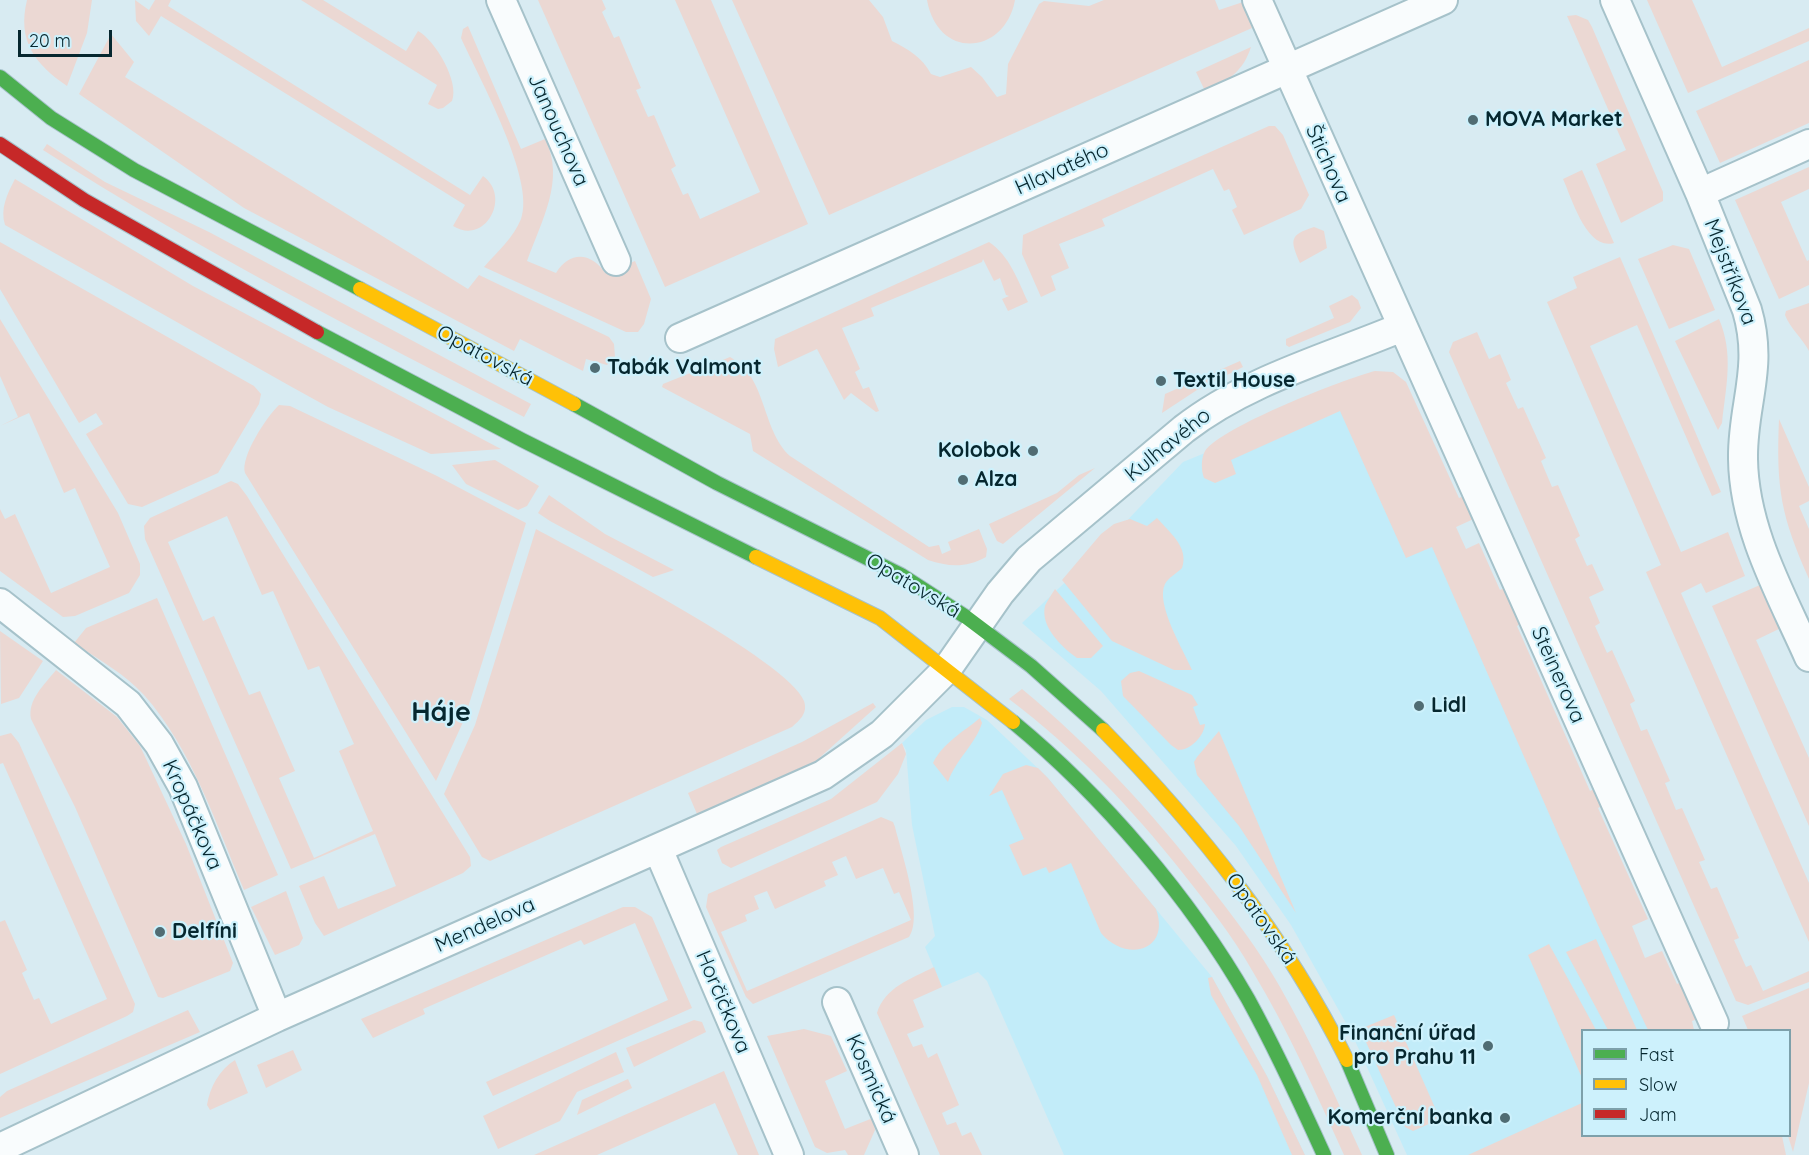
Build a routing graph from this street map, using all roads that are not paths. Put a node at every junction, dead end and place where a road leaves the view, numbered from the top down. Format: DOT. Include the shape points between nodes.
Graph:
graph roads {
  1 [pos="501,0"];
  2 [pos="1257,0"];
  3 [pos="1443,0"];
  4 [pos="1615,0"];
  5 [pos="1286,69"];
  6 [pos="0,77"];
  7 [pos="0,144"];
  8 [pos="1809,144"];
  9 [pos="1700,193"];
  10 [pos="616,261"];
  11 [pos="1402,327"];
  12 [pos="680,338"];
  13 [pos="0,603"];
  14 [pos="976,625"];
  15 [pos="1809,657"];
  16 [pos="947,669"];
  17 [pos="658,849"];
  18 [pos="837,1002"];
  19 [pos="277,1017"];
  20 [pos="1714,1023"];
  21 [pos="0,1148"];
  22 [pos="901,1154"];
  23 [pos="789,1155"];
  24 [pos="1324,1155"];
  25 [pos="1387,1155"];
  1 -- 10 [label="street, Janouchova"];
  2 -- 5 [label="street, Štichova"];
  3 -- 5 [label="street, Hlavatého"];
  4 -- 9 [label="street, Mejstříkova"];
  5 -- 11 [label="street, Štichova"];
  5 -- 12 [label="street, Hlavatého"];
  6 -- 14 [label="main road, Opatovská" via="51,118 144,176 902,576"];
  7 -- 16 [label="main road" via="84,200 291,318 522,440 880,618"];
  8 -- 9 [label="street"];
  9 -- 15 [label="street, Mejstříkova" via="1752,324 1755,362 1743,456 1751,522"];
  11 -- 14 [label="street, Kulhavého" via="1248,390 1206,412 1029,560 1011,577"];
  11 -- 20 [label="street, Steinerova"];
  13 -- 19 [label="street, Kropáčkova" via="129,704 159,744 183,787"];
  14 -- 16 [label="street, Opatovská"];
  14 -- 25 [label="main road, Opatovská" via="1052,684 1108,736 1211,850 1289,957 1340,1047"];
  16 -- 17 [label="street, Mendelova" via="882,734 823,775"];
  16 -- 24 [label="main road" via="1059,763 1157,867 1194,915 1247,999 1283,1065"];
  17 -- 19 [label="street, Mendelova"];
  17 -- 23 [label="street, Horčičkova"];
  18 -- 22 [label="street, Kosmická"];
  19 -- 21 [label="street, Mendelova"];
}
